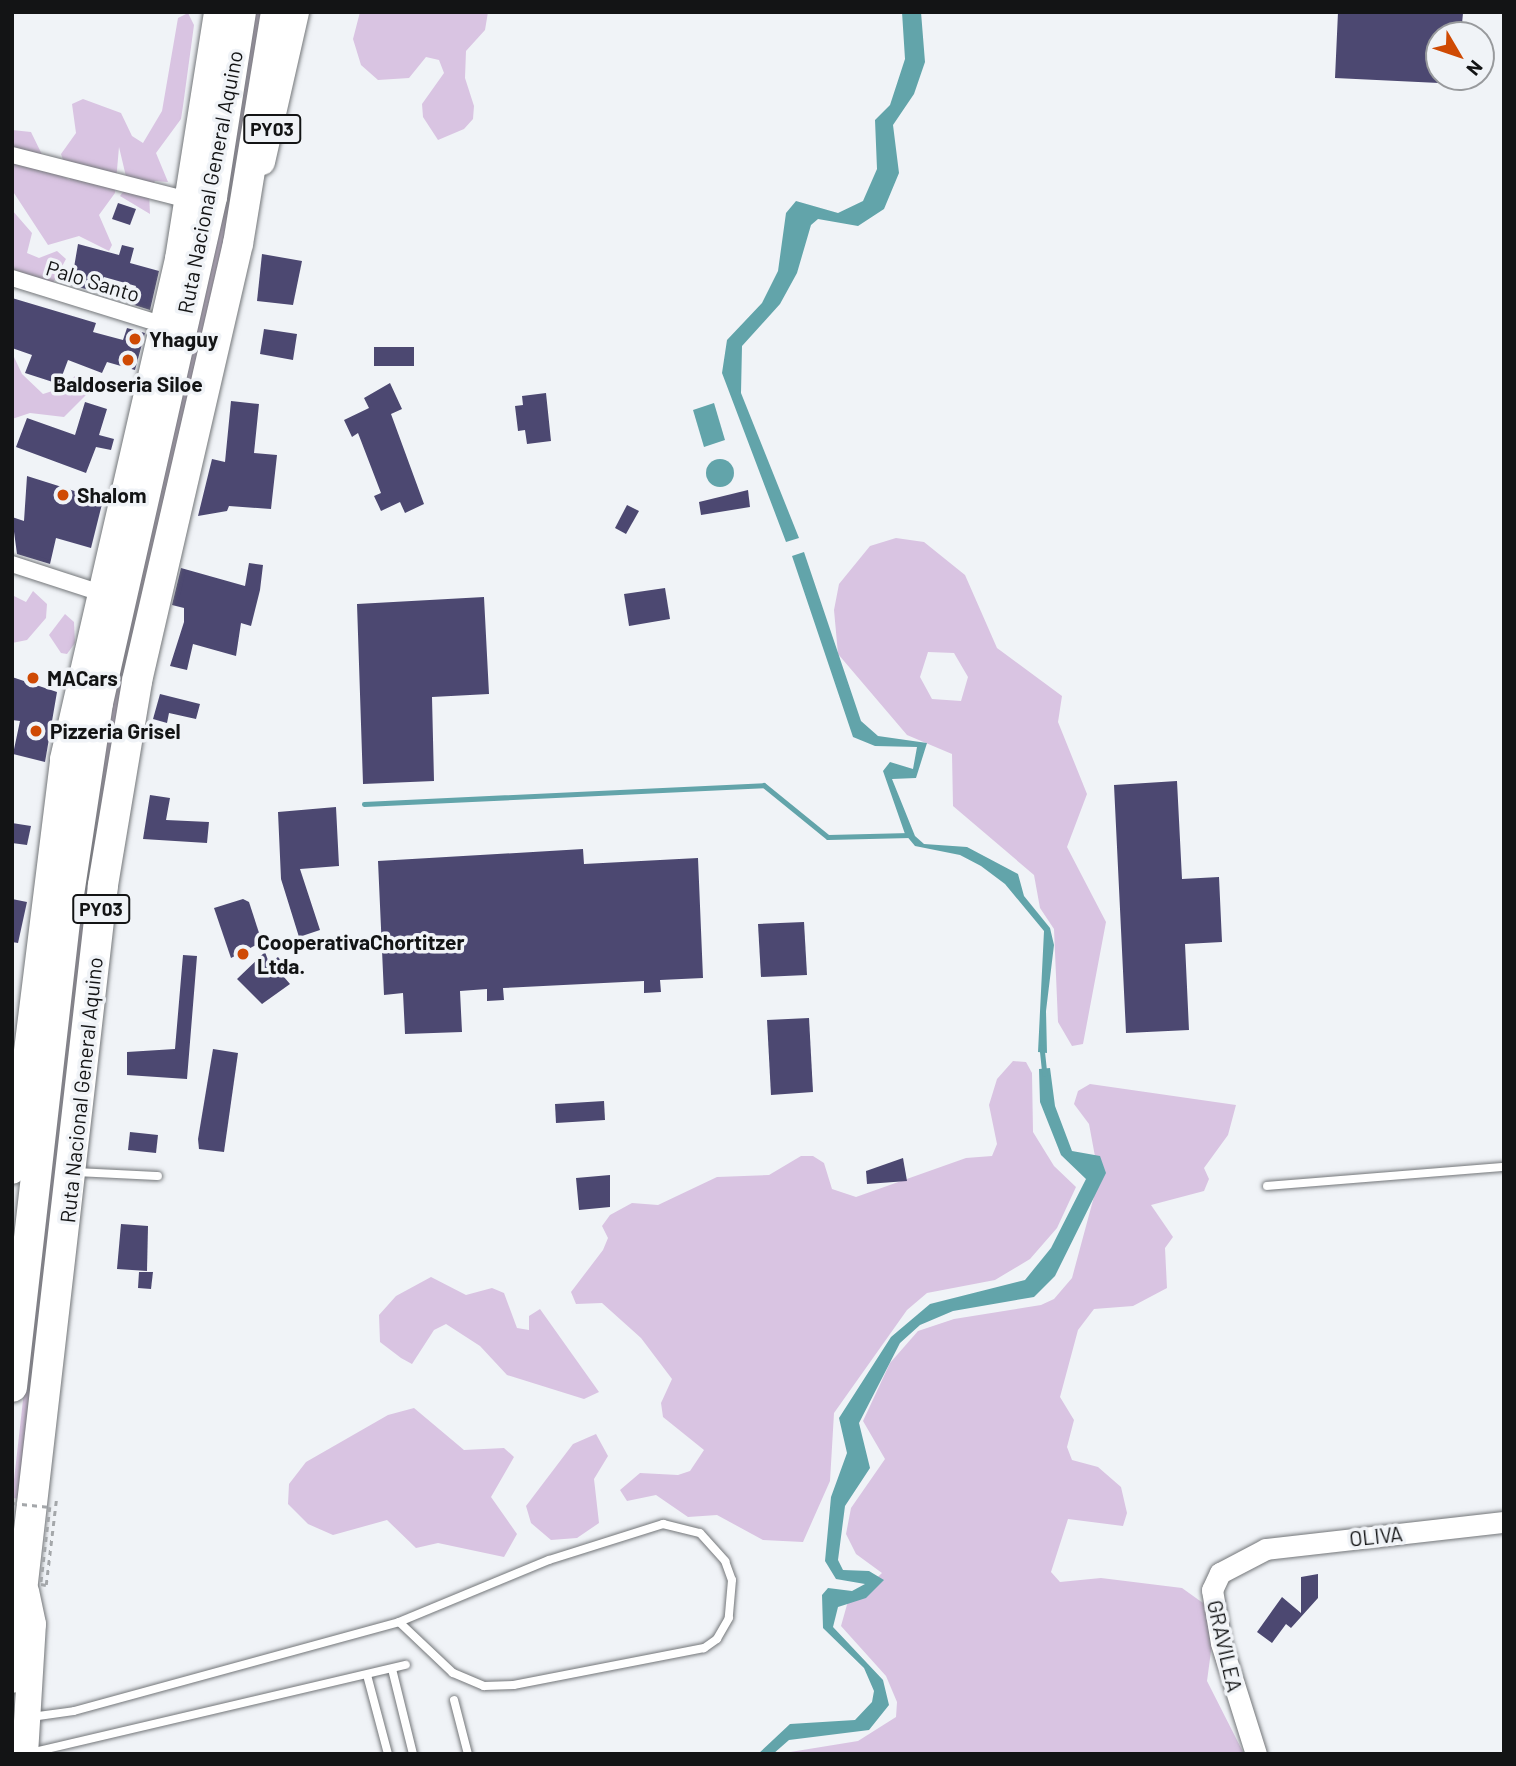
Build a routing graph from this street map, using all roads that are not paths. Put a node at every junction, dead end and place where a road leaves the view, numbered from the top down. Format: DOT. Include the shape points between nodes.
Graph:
graph roads {
  1 [pos="217,12"];
  2 [pos="241,12"];
  3 [pos="276,12"];
  4 [pos="296,12"];
  5 [pos="12,155"];
  6 [pos="189,200"];
  7 [pos="238,244"];
  8 [pos="12,278"];
  9 [pos="161,324"];
  10 [pos="12,564"];
  11 [pos="98,592"];
  12 [pos="65,921"];
  13 [pos="15,1106"];
  14 [pos="1504,1167"];
  15 [pos="12,1171"];
  16 [pos="72,1172"];
  17 [pos="158,1176"];
  18 [pos="1267,1186"];
  19 [pos="12,1193"];
  20 [pos="12,1387"];
  21 [pos="1504,1522"];
  22 [pos="1249,1554"];
  23 [pos="24,1583"];
  24 [pos="400,1622"];
  25 [pos="407,1665"];
  26 [pos="392,1670"];
  27 [pos="366,1675"];
  28 [pos="12,1678"];
  29 [pos="454,1700"];
  30 [pos="29,1717"];
  31 [pos="26,1754"];
  32 [pos="388,1754"];
  33 [pos="413,1754"];
  34 [pos="468,1754"];
  35 [pos="1256,1754"];
  1 -- 6 [label="main road, PY03"];
  2 -- 12 [label="highway, Ruta Nacional General Aquino / PY03" via="212,197 98,703"];
  3 -- 7 [label="highway, Ruta Nacional General Aquino / PY03"];
  4 -- 7 [label="main road, PY03" via="274,121"];
  5 -- 6 [label="street"];
  6 -- 9 [label="main road, PY03"];
  7 -- 16 [label="highway, Ruta Nacional General Aquino / PY03" via="136,681 103,885"];
  8 -- 9 [label="street, Palo Santo"];
  9 -- 11 [label="main road, PY03"];
  10 -- 11 [label="street"];
  11 -- 13 [label="main road, PY03" via="63,759"];
  12 -- 19 [label="main road"];
  12 -- 20 [label="highway, Ruta Nacional General Aquino / PY03"];
  13 -- 15 [label="main road, PY03"];
  14 -- 18 [label="lane"];
  16 -- 17 [label="lane"];
  16 -- 23 [label="highway, Ruta Nacional General Aquino / PY03"];
  21 -- 22 [label="street, OLIVA"];
  22 -- 35 [label="street, GRAVILEA" via="1220,1573 1212,1590 1220,1643"];
  23 -- 28 [label="highway, Ruta Nacional General Aquino / PY03"];
  23 -- 30 [label="main road, PY03" via="33,1624"];
  24 -- 24 [label="lane" via="549,1560 663,1524 700,1533 726,1561 732,1580 729,1618 717,1639 704,1648 514,1685 484,1686 453,1673"];
  24 -- 30 [label="lane" via="74,1711"];
  25 -- 26 [label="lane"];
  26 -- 27 [label="lane"];
  26 -- 33 [label="lane"];
  27 -- 31 [label="lane"];
  27 -- 32 [label="lane"];
  29 -- 34 [label="lane"];
  30 -- 31 [label="main road, PY03"];
}
